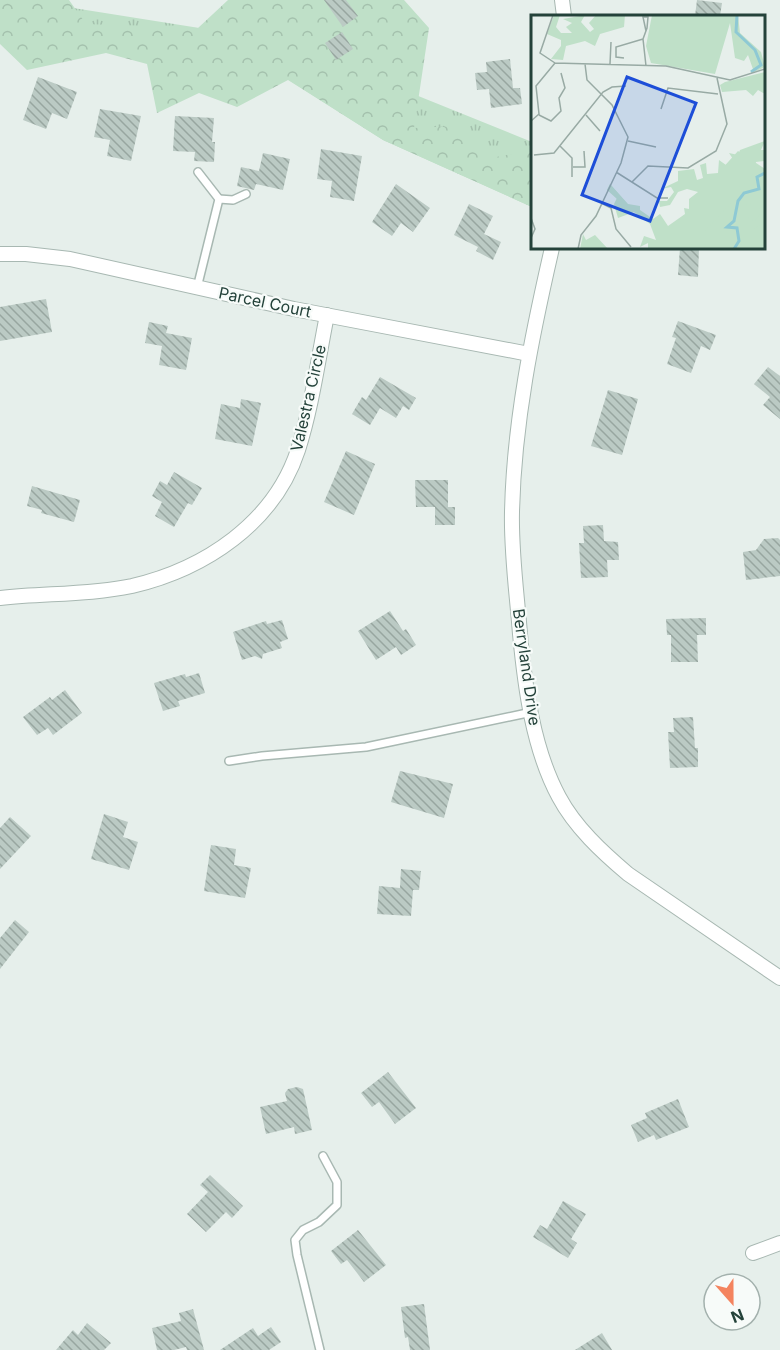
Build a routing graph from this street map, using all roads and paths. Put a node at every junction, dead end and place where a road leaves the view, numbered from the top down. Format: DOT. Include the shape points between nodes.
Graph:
graph roads {
  1 [pos="562,0"];
  2 [pos="564,15"];
  3 [pos="198,172"];
  4 [pos="246,195"];
  5 [pos="219,199"];
  6 [pos="552,249"];
  7 [pos="0,254"];
  8 [pos="197,288"];
  9 [pos="327,315"];
  10 [pos="530,354"];
  11 [pos="0,598"];
  12 [pos="532,712"];
  13 [pos="229,761"];
  14 [pos="780,978"];
  15 [pos="323,1156"];
  16 [pos="780,1243"];
  17 [pos="753,1253"];
  18 [pos="320,1350"];
  1 -- 2 [label="street"];
  3 -- 5 [label="lane"];
  4 -- 5 [label="lane" via="233,200"];
  5 -- 8 [label="lane"];
  6 -- 10 [label="street, Berryland Drive"];
  7 -- 8 [label="street, Parcel Court" via="69,259"];
  8 -- 9 [label="street, Parcel Court"];
  9 -- 10 [label="street, Parcel Court"];
  9 -- 11 [label="street, Valestra Circle" via="297,452 270,503 234,539 179,570 131,586"];
  10 -- 12 [label="street, Berryland Drive" via="514,461 512,514 524,671"];
  12 -- 13 [label="lane" via="366,747"];
  12 -- 14 [label="street, Berryland Drive" via="545,768 558,796 585,833 628,874"];
  15 -- 18 [label="lane" via="337,1182 337,1205 295,1240"];
  16 -- 17 [label="street"];
}
